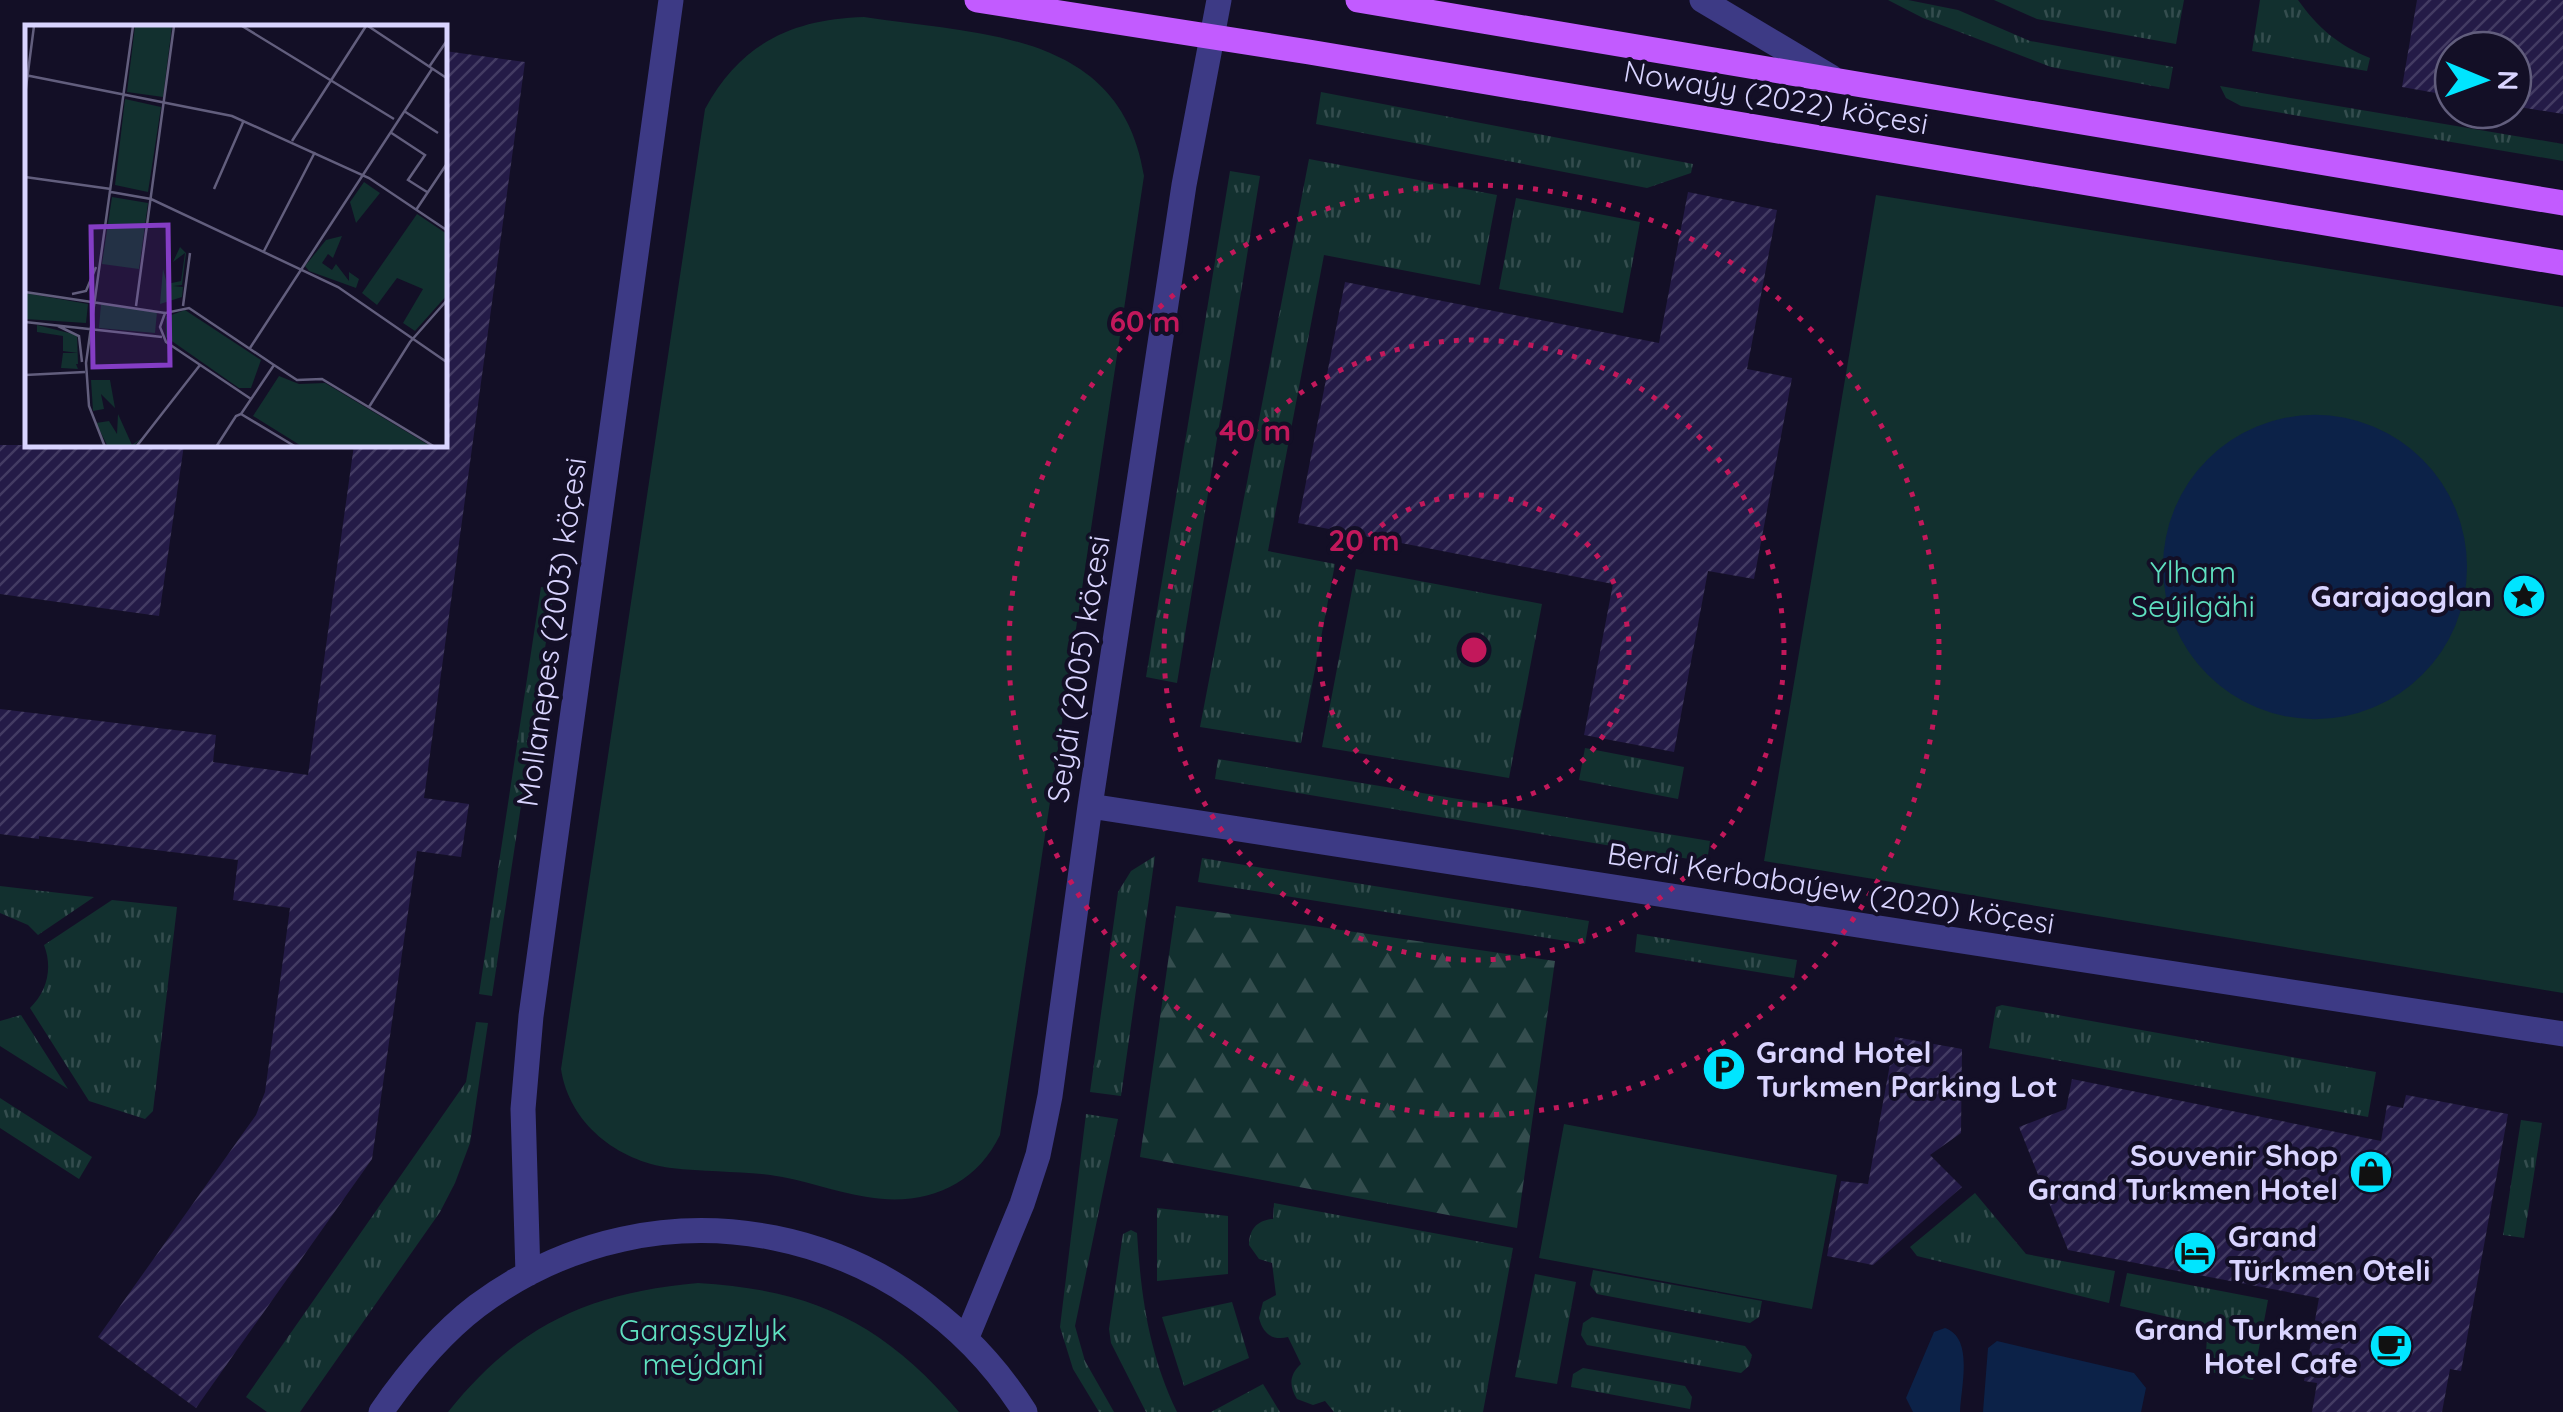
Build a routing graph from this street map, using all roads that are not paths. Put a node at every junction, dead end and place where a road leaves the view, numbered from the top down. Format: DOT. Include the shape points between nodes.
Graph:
graph roads {
  1 [pos="670,0"];
  2 [pos="977,0"];
  3 [pos="1219,0"];
  4 [pos="1358,0"];
  5 [pos="1702,0"];
  6 [pos="1213,36"];
  7 [pos="1831,77"];
  8 [pos="2563,203"];
  9 [pos="2563,262"];
  10 [pos="1090,806"];
  11 [pos="2563,1034"];
  12 [pos="528,1274"];
  13 [pos="967,1337"];
  14 [pos="380,1412"];
  15 [pos="1025,1412"];
  1 -- 12 [label="street, Mollanepes (2003) köçesi" via="530,1016 523,1109"];
  2 -- 6 [label="main road, Nowaýy (2022) köçesi"];
  3 -- 6 [label="street, Seýdi (2005) köçesi"];
  4 -- 7 [label="main road, Nowaýy (2022) köçesi"];
  5 -- 7 [label="street"];
  6 -- 9 [label="main road, Nowaýy (2022) köçesi"];
  6 -- 10 [label="street, Seýdi (2005) köçesi" via="1192,129"];
  7 -- 8 [label="main road, Nowaýy (2022) köçesi"];
  10 -- 11 [label="street, Berdi Kerbabaýew (2020) köçesi"];
  10 -- 13 [label="street, Seýdi (2005) köçesi" via="1038,1155"];
  12 -- 13 [label="street" via="640,1236 698,1230 757,1234 816,1247 870,1269"];
  12 -- 14 [label="street" via="433,1345"];
  13 -- 15 [label="street"];
}
